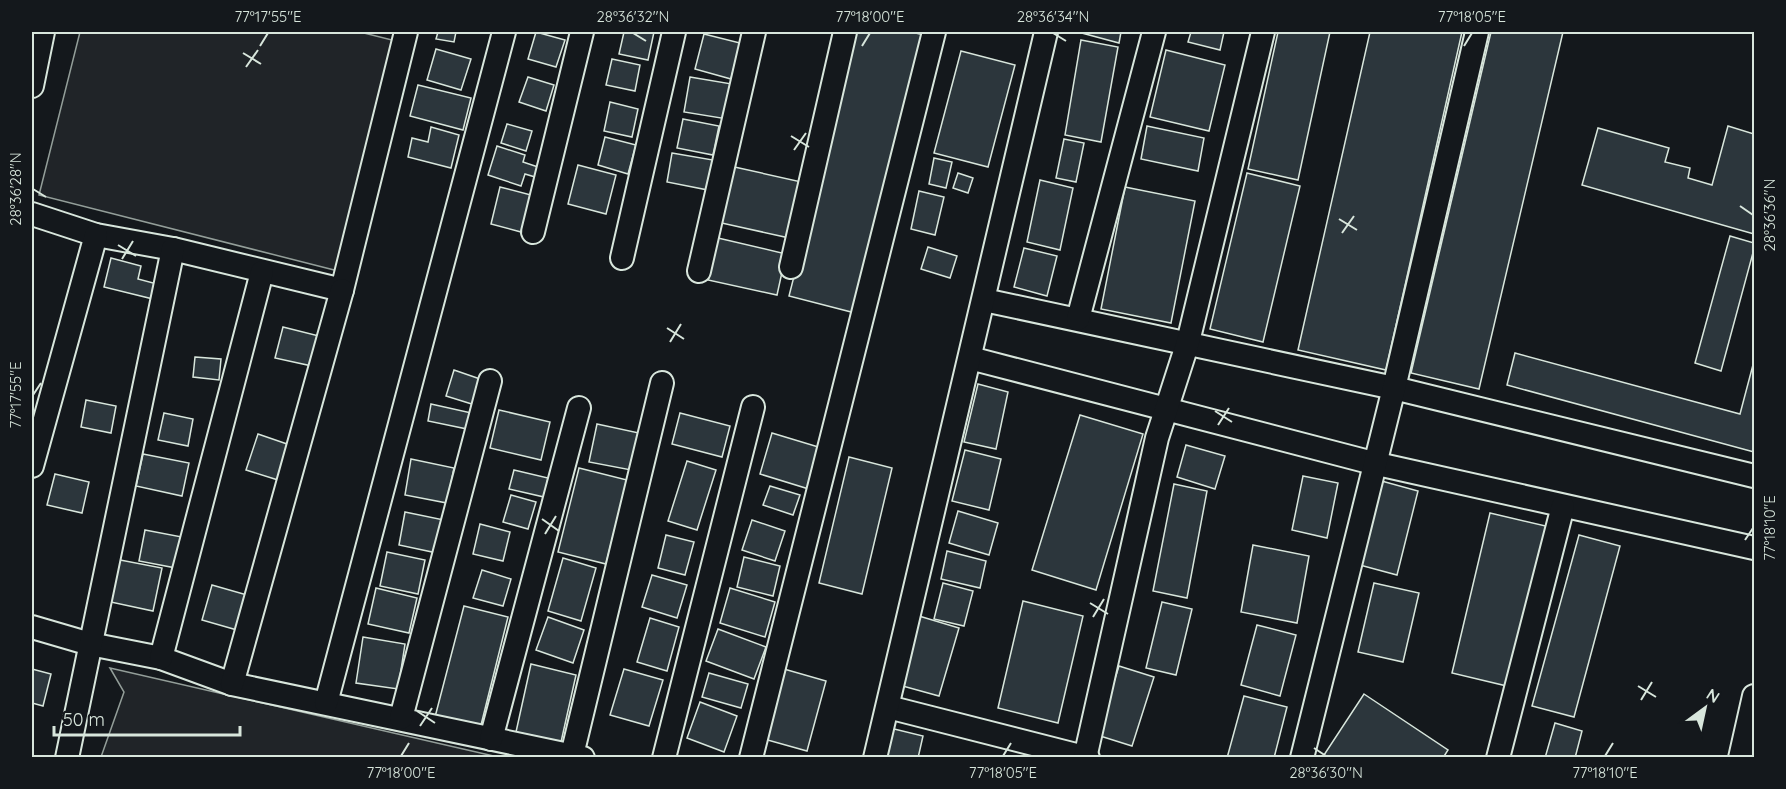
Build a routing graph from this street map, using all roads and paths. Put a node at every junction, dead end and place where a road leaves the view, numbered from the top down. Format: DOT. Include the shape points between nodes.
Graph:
graph roads {
  1 [pos="43,32"];
  2 [pos="401,32"];
  3 [pos="504,32"];
  4 [pos="582,32"];
  5 [pos="674,32"];
  6 [pos="754,32"];
  7 [pos="845,32"];
  8 [pos="934,32"];
  9 [pos="1046,32"];
  10 [pos="1154,32"];
  11 [pos="1263,32"];
  12 [pos="1477,32"];
  13 [pos="32,86"];
  14 [pos="32,214"];
  15 [pos="533,232"];
  16 [pos="96,235"];
  17 [pos="172,249"];
  18 [pos="622,258"];
  19 [pos="791,267"];
  20 [pos="699,271"];
  21 [pos="262,272"];
  22 [pos="342,290"];
  23 [pos="984,300"];
  24 [pos="1078,319"];
  25 [pos="1188,342"];
  26 [pos="970,358"];
  27 [pos="490,381"];
  28 [pos="662,382"];
  29 [pos="1394,388"];
  30 [pos="753,407"];
  31 [pos="579,408"];
  32 [pos="1167,408"];
  33 [pos="1373,463"];
  34 [pos="32,466"];
  35 [pos="1755,476"];
  36 [pos="1563,507"];
  37 [pos="1755,548"];
  38 [pos="32,627"];
  39 [pos="90,644"];
  40 [pos="161,658"];
  41 [pos="232,684"];
  42 [pos="1755,696"];
  43 [pos="326,703"];
  44 [pos="888,707"];
  45 [pos="401,718"];
  46 [pos="491,738"];
  47 [pos="577,756"];
  48 [pos="1086,757"];
  49 [pos="67,758"];
  50 [pos="664,758"];
  51 [pos="751,758"];
  52 [pos="875,758"];
  53 [pos="1302,758"];
  54 [pos="1498,758"];
  55 [pos="1740,758"];
  1 -- 13 [label="street"];
  2 -- 22 [label="street"];
  3 -- 43 [label="street"];
  4 -- 15 [label="street"];
  5 -- 18 [label="street"];
  6 -- 20 [label="street"];
  7 -- 19 [label="street"];
  8 -- 51 [label="street"];
  9 -- 23 [label="street"];
  10 -- 24 [label="street"];
  11 -- 25 [label="street"];
  12 -- 29 [label="street"];
  14 -- 16 [label="street"];
  16 -- 17 [label="street"];
  16 -- 34 [label="street"];
  17 -- 21 [label="street"];
  17 -- 39 [label="street"];
  21 -- 22 [label="street"];
  21 -- 40 [label="street"];
  22 -- 41 [label="street"];
  23 -- 24 [label="street"];
  23 -- 26 [label="street"];
  24 -- 25 [label="street"];
  25 -- 29 [label="street"];
  25 -- 32 [label="street"];
  26 -- 32 [label="street"];
  26 -- 44 [label="street"];
  27 -- 45 [label="street"];
  28 -- 47 [label="street"];
  29 -- 33 [label="street"];
  29 -- 35 [label="street"];
  30 -- 50 [label="street"];
  31 -- 46 [label="street"];
  32 -- 33 [label="street"];
  32 -- 48 [label="street"];
  33 -- 36 [label="street"];
  33 -- 53 [label="street"];
  36 -- 37 [label="street"];
  36 -- 54 [label="street"];
  38 -- 39 [label="street"];
  39 -- 40 [label="street"];
  39 -- 49 [label="street"];
  40 -- 41 [label="street"];
  41 -- 43 [label="street"];
  42 -- 55 [label="street"];
  43 -- 45 [label="street"];
  44 -- 48 [label="street"];
  44 -- 52 [label="street"];
  45 -- 46 [label="street"];
  46 -- 47 [label="street"];
}
